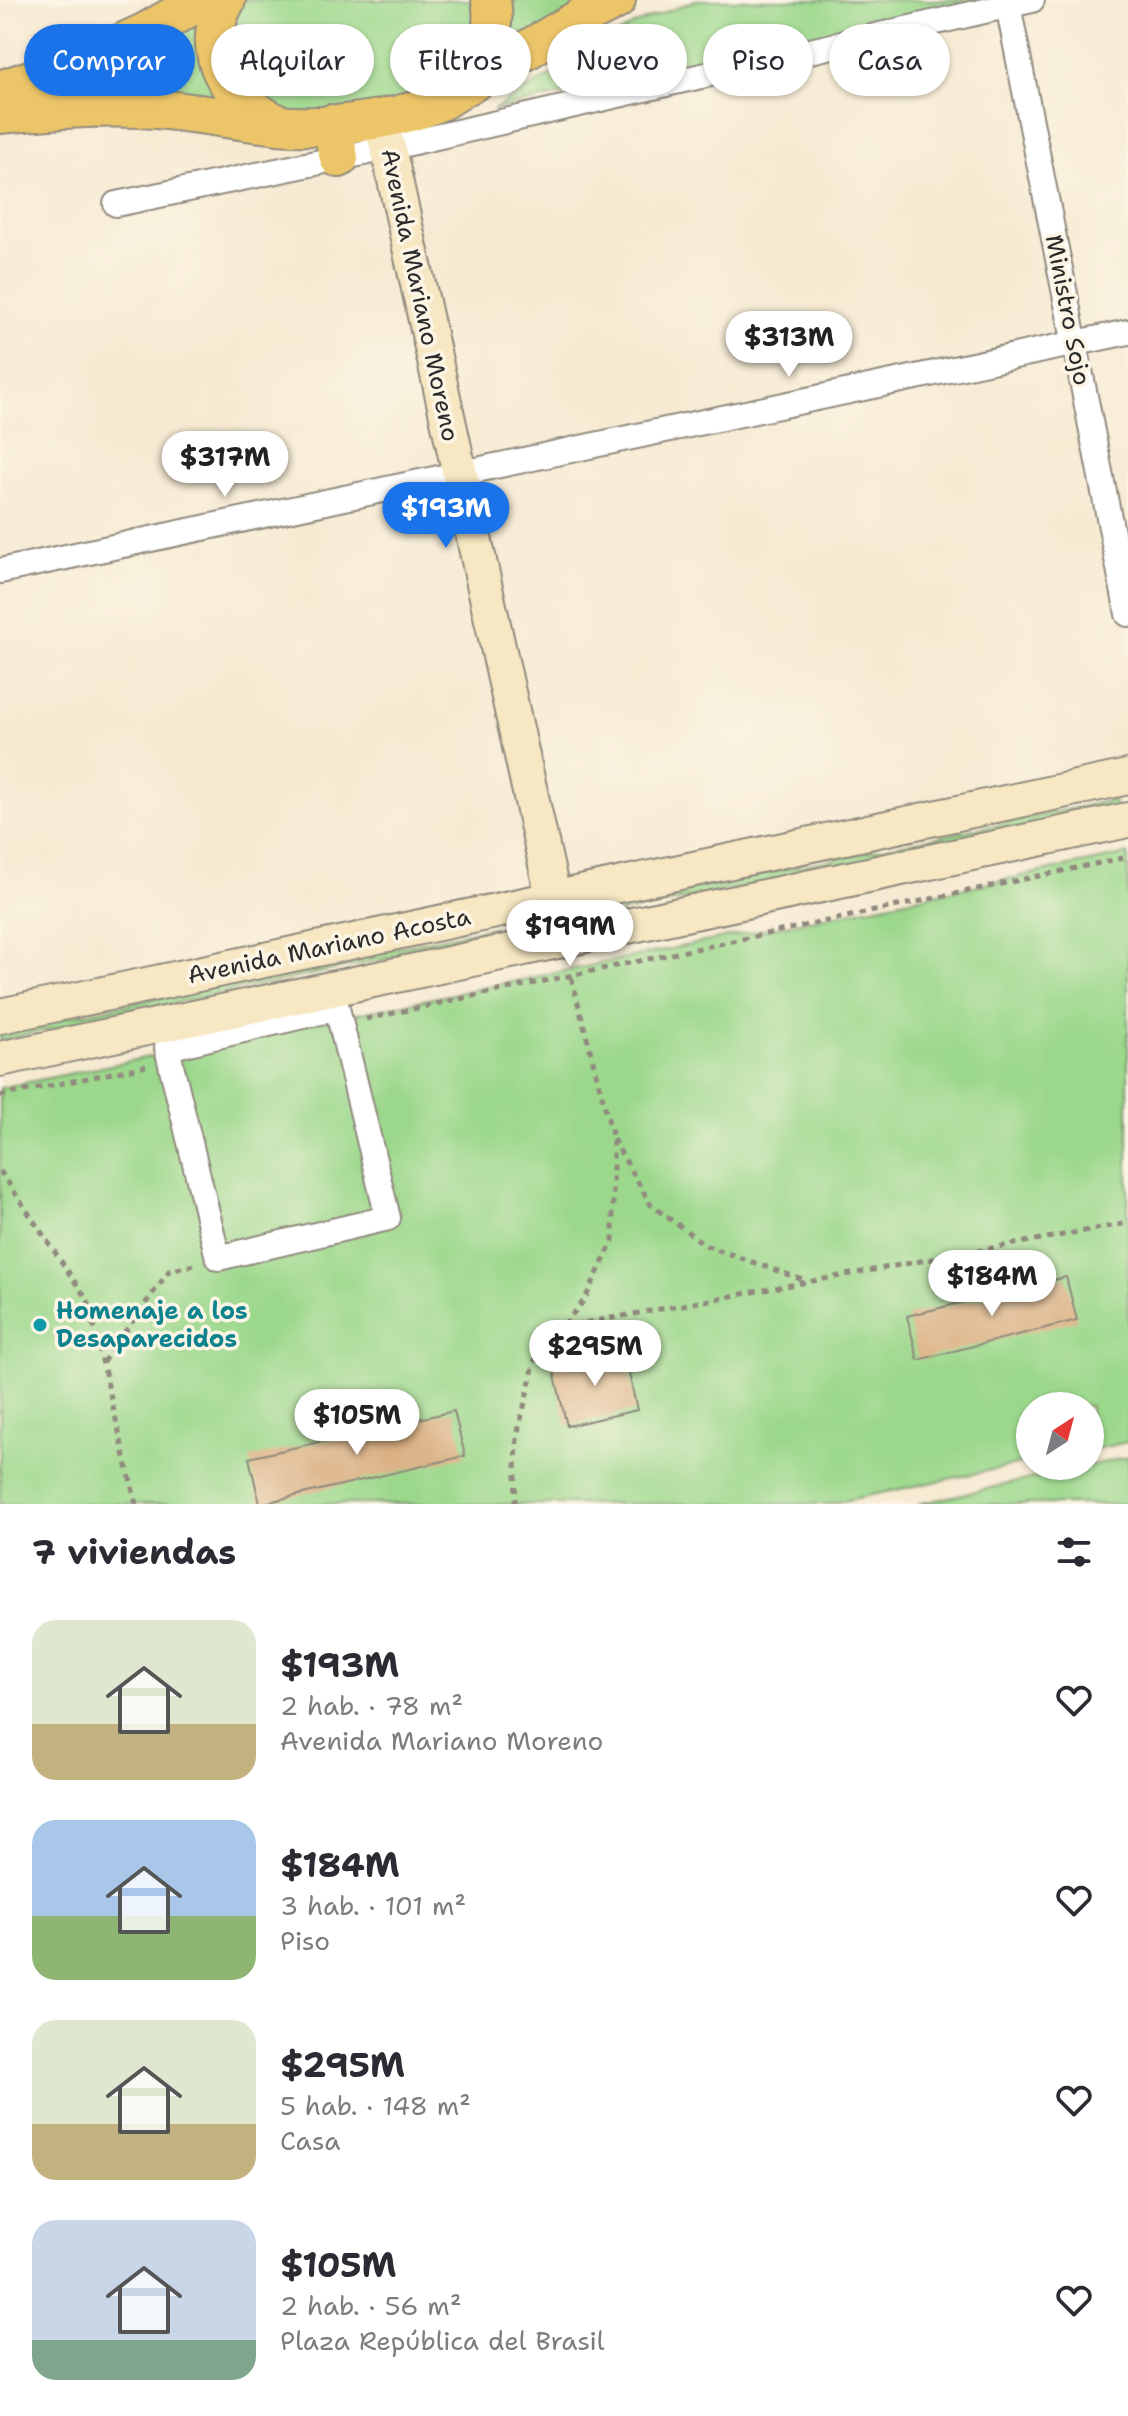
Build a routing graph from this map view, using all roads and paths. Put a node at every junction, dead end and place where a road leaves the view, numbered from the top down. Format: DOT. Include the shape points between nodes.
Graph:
graph roads {
  1 [pos="202,0"];
  2 [pos="226,0"];
  3 [pos="491,0"];
  4 [pos="616,0"];
  5 [pos="1020,2"];
  6 [pos="492,24"];
  7 [pos="531,47"];
  8 [pos="0,90"];
  9 [pos="448,96"];
  10 [pos="0,114"];
  11 [pos="282,125"];
  12 [pos="384,134"];
  13 [pos="335,141"];
  14 [pos="116,204"];
  15 [pos="1128,332"];
  16 [pos="1075,343"];
  17 [pos="459,474"];
  18 [pos="0,571"];
  19 [pos="1128,614"];
  20 [pos="1128,777"];
  21 [pos="1128,820"];
  22 [pos="1128,857"];
  23 [pos="553,899"];
  24 [pos="562,940"];
  25 [pos="571,975"];
  26 [pos="0,1016"];
  27 [pos="341,1024"];
  28 [pos="0,1059"];
  29 [pos="170,1061"];
  30 [pos="0,1096"];
  31 [pos="613,1138"];
  32 [pos="0,1171"];
  33 [pos="1128,1223"];
  34 [pos="218,1258"];
  35 [pos="809,1282"];
  36 [pos="562,1327"];
  37 [pos="103,1362"];
  38 [pos="136,1504"];
  39 [pos="515,1504"];
  1 -- 8 [label="main road" via="72,66"];
  2 -- 11 [label="main road" via="218,13 217,60 244,102"];
  3 -- 6 [label="main road"];
  4 -- 7 [label="main road"];
  5 -- 12 [label="street"];
  5 -- 16 [label="street, Ministro Sojo"];
  9 -- 12 [label="main road"];
  10 -- 11 [label="main road" via="141,108"];
  11 -- 13 [label="main road"];
  12 -- 13 [label="main road"];
  12 -- 17 [label="main road, Avenida Mariano Moreno"];
  13 -- 14 [label="street"];
  15 -- 16 [label="street"];
  16 -- 17 [label="street"];
  16 -- 19 [label="street, Ministro Sojo"];
  17 -- 18 [label="street"];
  17 -- 23 [label="main road, Avenida Mariano Moreno"];
  20 -- 23 [label="main road, Avenida Mariano Acosta"];
  21 -- 24 [label="main road, Avenida Mariano Acosta"];
  22 -- 25 [label="path"];
  23 -- 24 [label="main road, Avenida Mariano Moreno"];
  23 -- 26 [label="main road, Avenida Mariano Acosta"];
  24 -- 25 [label="path"];
  24 -- 28 [label="main road, Avenida Mariano Acosta"];
  25 -- 27 [label="path"];
  25 -- 31 [label="path"];
  27 -- 29 [label="street" via="337,1008 167,1048"];
  27 -- 34 [label="street" via="388,1218"];
  29 -- 30 [label="path"];
  29 -- 34 [label="street"];
  31 -- 35 [label="path" via="651,1205 673,1222 707,1246"];
  31 -- 36 [label="path" via="613,1241 585,1299"];
  32 -- 37 [label="path" via="88,1301"];
  33 -- 35 [label="path"];
  34 -- 37 [label="path" via="169,1271"];
  35 -- 36 [label="path"];
  36 -- 39 [label="path" via="535,1360 517,1436"];
  37 -- 38 [label="path"];
}
